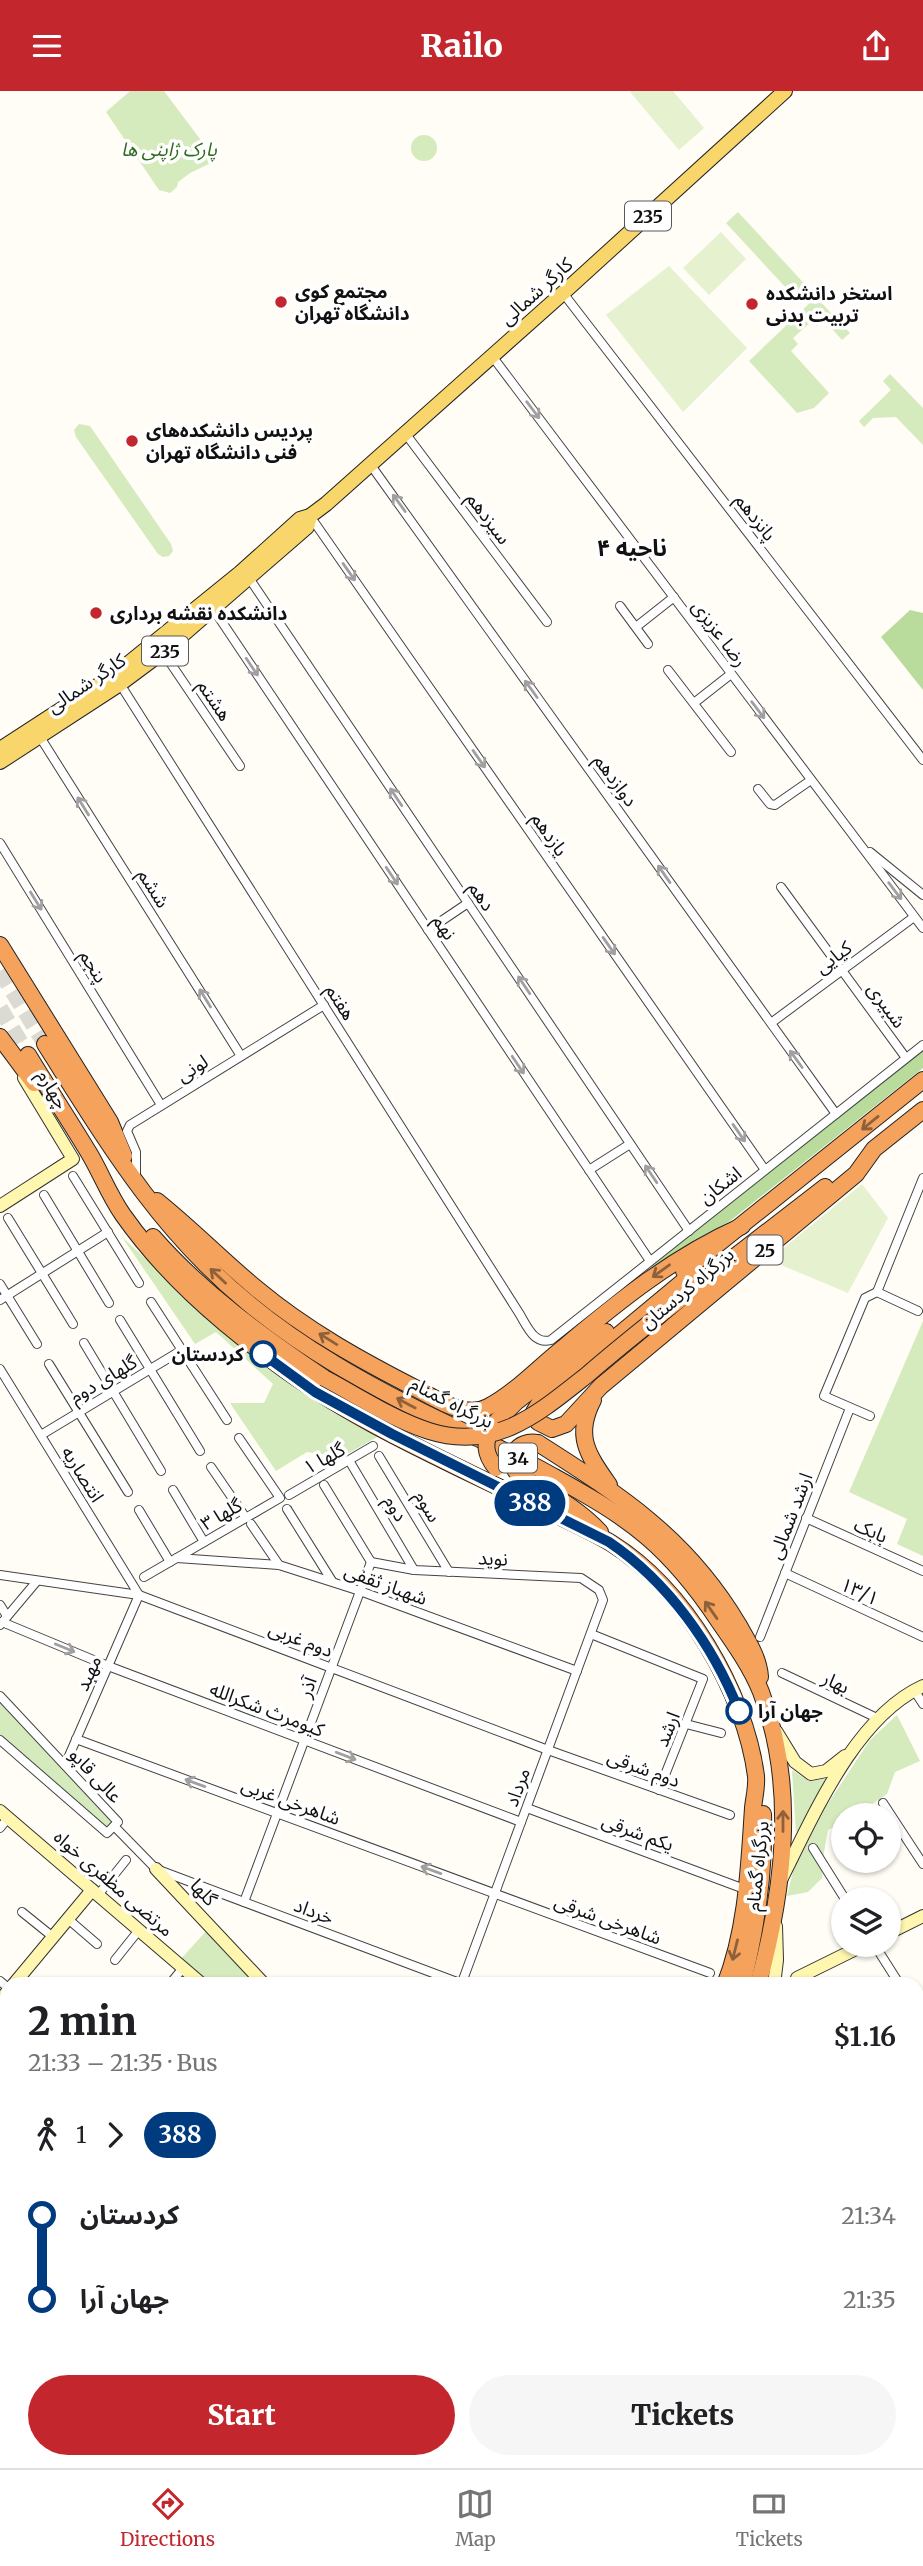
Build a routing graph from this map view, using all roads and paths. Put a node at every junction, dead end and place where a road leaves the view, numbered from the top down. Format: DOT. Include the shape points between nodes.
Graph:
graph roads {
  1 [pos="785,91"];
  2 [pos="563,293"];
  3 [pos="492,356"];
  4 [pos="405,433"];
  5 [pos="370,464"];
  6 [pos="310,516"];
  7 [pos="234,586"];
  8 [pos="674,597"];
  9 [pos="620,606"];
  10 [pos="214,610"];
  11 [pos="547,622"];
  12 [pos="635,627"];
  13 [pos="648,644"];
  14 [pos="163,652"];
  15 [pos="668,670"];
  16 [pos="732,674"];
  17 [pos="120,684"];
  18 [pos="694,703"];
  19 [pos="40,737"];
  20 [pos="0,749"];
  21 [pos="731,752"];
  22 [pos="923,760"];
  23 [pos="0,762"];
  24 [pos="240,766"];
  25 [pos="811,780"];
  26 [pos="758,789"];
  27 [pos="0,843"];
  28 [pos="859,843"];
  29 [pos="781,887"];
  30 [pos="923,895"];
  31 [pos="468,903"];
  32 [pos="914,917"];
  33 [pos="923,928"];
  34 [pos="428,930"];
  35 [pos="0,945"];
  36 [pos="842,971"];
  37 [pos="324,1005"];
  38 [pos="771,1023"];
  39 [pos="0,1038"];
  40 [pos="45,1044"];
  41 [pos="923,1045"];
  42 [pos="28,1055"];
  43 [pos="241,1056"];
  44 [pos="906,1058"];
  45 [pos="923,1080"];
  46 [pos="161,1105"];
  47 [pos="923,1110"];
  48 [pos="836,1114"];
  49 [pos="78,1136"];
  50 [pos="630,1143"];
  51 [pos="874,1149"];
  52 [pos="90,1154"];
  53 [pos="589,1170"];
  54 [pos="765,1170"];
  55 [pos="73,1176"];
  56 [pos="132,1180"];
  57 [pos="922,1183"];
  58 [pos="44,1195"];
  59 [pos="0,1206"];
  60 [pos="9,1218"];
  61 [pos="741,1226"];
  62 [pos="689,1231"];
  63 [pos="108,1232"];
  64 [pos="78,1251"];
  65 [pos="650,1261"];
  66 [pos="692,1265"];
  67 [pos="42,1273"];
  68 [pos="139,1283"];
  69 [pos="0,1285"];
  70 [pos="877,1292"];
  71 [pos="4,1298"];
  72 [pos="109,1303"];
  73 [pos="151,1303"];
  74 [pos="918,1311"];
  75 [pos="120,1320"];
  76 [pos="72,1324"];
  77 [pos="535,1338"];
  78 [pos="84,1343"];
  79 [pos="37,1344"];
  80 [pos="182,1350"];
  81 [pos="49,1364"];
  82 [pos="0,1369"];
  83 [pos="150,1370"];
  84 [pos="601,1386"];
  85 [pos="113,1391"];
  86 [pos="850,1408"];
  87 [pos="78,1412"];
  88 [pos="870,1416"];
  89 [pos="227,1420"];
  90 [pos="41,1435"];
  91 [pos="239,1438"];
  92 [pos="373,1447"];
  93 [pos="200,1451"];
  94 [pos="379,1457"];
  95 [pos="350,1462"];
  96 [pos="211,1467"];
  97 [pos="161,1471"];
  98 [pos="324,1485"];
  99 [pos="173,1490"];
  100 [pos="613,1491"];
  101 [pos="128,1492"];
  102 [pos="285,1496"];
  103 [pos="288,1509"];
  104 [pos="139,1510"];
  105 [pos="806,1518"];
  106 [pos="248,1521"];
  107 [pos="204,1542"];
  108 [pos="609,1542"];
  109 [pos="173,1560"];
  110 [pos="371,1562"];
  111 [pos="279,1565"];
  112 [pos="414,1570"];
  113 [pos="923,1571"];
  114 [pos="449,1572"];
  115 [pos="785,1573"];
  116 [pos="0,1575"];
  117 [pos="144,1577"];
  118 [pos="37,1581"];
  119 [pos="332,1581"];
  120 [pos="360,1591"];
  121 [pos="139,1595"];
  122 [pos="603,1600"];
  123 [pos="0,1605"];
  124 [pos="3,1621"];
  125 [pos="591,1635"];
  126 [pos="760,1637"];
  127 [pos="923,1637"];
  128 [pos="108,1666"];
  129 [pos="331,1667"];
  130 [pos="577,1671"];
  131 [pos="782,1673"];
  132 [pos="919,1688"];
  133 [pos="761,1690"];
  134 [pos="0,1696"];
  135 [pos="923,1704"];
  136 [pos="877,1718"];
  137 [pos="769,1719"];
  138 [pos="686,1724"];
  139 [pos="721,1733"];
  140 [pos="76,1739"];
  141 [pos="0,1740"];
  142 [pos="304,1741"];
  143 [pos="548,1750"];
  144 [pos="851,1751"];
  145 [pos="65,1765"];
  146 [pos="757,1781"];
  147 [pos="659,1790"];
  148 [pos="527,1808"];
  149 [pos="277,1813"];
  150 [pos="730,1815"];
  151 [pos="3,1819"];
  152 [pos="521,1822"];
  153 [pos="114,1826"];
  154 [pos="901,1830"];
  155 [pos="813,1849"];
  156 [pos="126,1860"];
  157 [pos="923,1864"];
  158 [pos="156,1869"];
  159 [pos="780,1883"];
  160 [pos="739,1887"];
  161 [pos="837,1887"];
  162 [pos="95,1893"];
  163 [pos="495,1894"];
  164 [pos="244,1902"];
  165 [pos="776,1906"];
  166 [pos="22,1912"];
  167 [pos="923,1916"];
  168 [pos="68,1919"];
  169 [pos="901,1927"];
  170 [pos="139,1930"];
  171 [pos="53,1937"];
  172 [pos="97,1944"];
  173 [pos="842,1957"];
  174 [pos="882,1957"];
  175 [pos="115,1960"];
  176 [pos="183,1968"];
  177 [pos="710,1973"];
  178 [pos="20,1977"];
  179 [pos="176,1977"];
  180 [pos="194,1977"];
  181 [pos="257,1977"];
  182 [pos="444,1977"];
  183 [pos="465,1977"];
  184 [pos="727,1977"];
  185 [pos="744,1977"];
  186 [pos="760,1977"];
  187 [pos="775,1977"];
  188 [pos="806,1977"];
  189 [pos="895,1977"];
  1 -- 2 [label="main road, کارگر شمالی / 235"];
  2 -- 3 [label="main road, کارگر شمالی / 235"];
  2 -- 22 [label="street, پانزدهم"];
  3 -- 4 [label="main road, کارگر شمالی / 235"];
  3 -- 8 [label="street, رضا عزیزی, one-way"];
  4 -- 5 [label="main road, کارگر شمالی / 235"];
  4 -- 11 [label="street, سیزدهم"];
  5 -- 6 [label="main road, کارگر شمالی / 235"];
  38 -- 5 [label="street, دوازدهم, one-way"];
  6 -- 7 [label="main road, کارگر شمالی / 235" via="300,519"];
  6 -- 54 [label="street, یازدهم, one-way"];
  7 -- 10 [label="main road, کارگر شمالی / 235"];
  7 -- 20 [label="main road, کارگر شمالی / 235" via="114,675"];
  31 -- 7 [label="street, دهم, one-way"];
  8 -- 12 [label="street"];
  8 -- 16 [label="street, رضا عزیزی"];
  9 -- 12 [label="street"];
  10 -- 14 [label="main road, کارگر شمالی / 235"];
  10 -- 34 [label="street, نهم, one-way"];
  12 -- 13 [label="street"];
  14 -- 17 [label="main road, کارگر شمالی / 235"];
  14 -- 24 [label="street, هشتم"];
  15 -- 18 [label="street"];
  16 -- 18 [label="street"];
  16 -- 25 [label="street, رضا عزیزی, one-way"];
  17 -- 19 [label="main road, کارگر شمالی / 235"];
  17 -- 37 [label="street, هفتم"];
  18 -- 21 [label="street"];
  19 -- 23 [label="main road, کارگر شمالی / 235"];
  43 -- 19 [label="street, ششم, one-way"];
  25 -- 26 [label="street" via="775,805"];
  25 -- 28 [label="street, رضا عزیزی"];
  27 -- 46 [label="street, پنجم, one-way"];
  28 -- 30 [label="street"];
  28 -- 32 [label="street, رضا عزیزی, one-way"];
  29 -- 36 [label="street, شبیری"];
  31 -- 34 [label="street"];
  50 -- 31 [label="street, دهم, one-way"];
  32 -- 33 [label="street, رضا عزیزی"];
  32 -- 36 [label="street, کیایی"];
  34 -- 53 [label="street, نهم, one-way"];
  35 -- 56 [label="highway" via="110,1122"];
  36 -- 38 [label="street, کیایی"];
  36 -- 44 [label="street, شبیری"];
  37 -- 43 [label="street, لونی"];
  37 -- 77 [label="street, هفتم"];
  48 -- 38 [label="street, دوازدهم, one-way"];
  39 -- 49 [label="highway" via="55,1113"];
  39 -- 59 [label="main road, چهارم" via="74,1159"];
  40 -- 56 [label="highway, بزرگراه گمنام / 34"];
  41 -- 44 [label="street, اشکان"];
  42 -- 49 [label="highway, بزرگراه گمنام / 34"];
  43 -- 46 [label="street, لونی"];
  44 -- 48 [label="street, اشکان"];
  45 -- 61 [label="highway, بزرگراه کردستان / 25, one-way"];
  46 -- 56 [label="street, لونی" via="128,1127 136,1152"];
  47 -- 51 [label="highway, بزرگراه کردستان / 25"];
  48 -- 54 [label="street, اشکان"];
  49 -- 52 [label="highway, بزرگراه گمنام / 34"];
  50 -- 53 [label="street"];
  62 -- 50 [label="street, دهم, one-way"];
  51 -- 52 [label="highway, 25, bridge" via="533,1417 501,1431 467,1436 409,1423 324,1378 276,1346 174,1259 134,1215"];
  51 -- 84 [label="highway, بزرگراه کردستان / 25" via="856,1174"];
  52 -- 108 [label="highway, بزرگراه گمنام / 34" via="121,1212 169,1272 272,1361 315,1392 392,1434"];
  53 -- 65 [label="street, نهم"];
  54 -- 62 [label="street, اشکان"];
  55 -- 63 [label="street"];
  61 -- 56 [label="highway, one-way" via="675,1260 505,1396 472,1411 449,1405 396,1378 304,1325"];
  133 -- 56 [label="highway, بزرگراه گمنام / 34, one-way" via="702,1597 647,1537 546,1472 334,1364 246,1302 190,1249"];
  57 -- 70 [label="street"];
  58 -- 64 [label="street"];
  60 -- 67 [label="street"];
  61 -- 66 [label="highway, بزرگراه کردستان / 25"];
  62 -- 65 [label="street, اشکان"];
  63 -- 64 [label="street"];
  63 -- 68 [label="street"];
  64 -- 67 [label="street"];
  64 -- 72 [label="street"];
  65 -- 77 [label="street, اشکان" via="551,1340"];
  66 -- 84 [label="highway, بزرگراه کردستان" via="691,1275 542,1399 535,1418 547,1428 562,1427"];
  66 -- 108 [label="highway, 25, bridge" via="516,1402 495,1423 485,1445 489,1458 509,1483"];
  67 -- 71 [label="street"];
  67 -- 76 [label="street"];
  69 -- 71 [label="street"];
  70 -- 74 [label="street"];
  70 -- 86 [label="street" via="865,1298 824,1397"];
  71 -- 79 [label="street"];
  73 -- 80 [label="street"];
  75 -- 83 [label="street"];
  78 -- 85 [label="street"];
  80 -- 83 [label="street, گلهای دوم"];
  80 -- 89 [label="street"];
  81 -- 87 [label="street"];
  82 -- 90 [label="street, انتصاریه"];
  83 -- 85 [label="street, گلهای دوم"];
  83 -- 93 [label="street"];
  84 -- 100 [label="highway" via="588,1411 584,1436 589,1456"];
  85 -- 87 [label="street, گلهای دوم"];
  85 -- 97 [label="street"];
  86 -- 88 [label="street"];
  86 -- 105 [label="street, ارشد شمالی"];
  87 -- 90 [label="street, گلهای دوم"];
  87 -- 101 [label="street"];
  90 -- 121 [label="street, انتصاریه"];
  91 -- 102 [label="street"];
  92 -- 95 [label="street, گلها ۱"];
  94 -- 114 [label="street, سوم"];
  95 -- 102 [label="street, گلها ۱"];
  95 -- 112 [label="street, دوم"];
  96 -- 106 [label="street"];
  98 -- 110 [label="street"];
  99 -- 107 [label="street"];
  100 -- 108 [label="highway, bridge" via="538,1443 521,1445 513,1454 519,1475 590,1521"];
  100 -- 133 [label="highway" via="676,1543 717,1591 754,1654"];
  102 -- 106 [label="street, گلها ۳"];
  103 -- 119 [label="street"];
  104 -- 109 [label="street"];
  105 -- 113 [label="street, بابک"];
  105 -- 115 [label="street, ارشد شمالی"];
  106 -- 107 [label="street, گلها ۳"];
  106 -- 111 [label="street"];
  107 -- 109 [label="street, گلها ۳"];
  108 -- 146 [label="highway, بزرگراه گمنام / 34" via="665,1591 704,1642 745,1724"];
  109 -- 111 [label="street, شهباز ثقفی"];
  109 -- 117 [label="street, گلها ۳"];
  110 -- 112 [label="street, نوید"];
  110 -- 120 [label="street, آذر"];
  111 -- 119 [label="street, شهباز ثقفی"];
  112 -- 114 [label="street, نوید"];
  114 -- 122 [label="street, نوید" via="581,1578 599,1590"];
  115 -- 126 [label="street, ارشد شمالی"];
  115 -- 127 [label="street, ۱۳/۱"];
  116 -- 118 [label="street, دوم غربی"];
  118 -- 121 [label="street, دوم غربی"];
  118 -- 124 [label="street"];
  119 -- 120 [label="street, شهباز ثقفی"];
  120 -- 129 [label="street, آذر"];
  120 -- 130 [label="street, شهباز ثقفی"];
  121 -- 128 [label="street, مهبد"];
  121 -- 129 [label="street, دوم غربی"];
  122 -- 125 [label="street, مرداد"];
  123 -- 124 [label="street"];
  124 -- 128 [label="street, کیومرث شکرالله, one-way"];
  125 -- 130 [label="street, مرداد"];
  125 -- 138 [label="street, ارشد" via="703,1679"];
  128 -- 140 [label="street, مهبد"];
  128 -- 142 [label="street, کیومرث شکرالله"];
  129 -- 142 [label="street, آذر"];
  129 -- 143 [label="street, دوم غربی"];
  130 -- 143 [label="street, مرداد"];
  131 -- 136 [label="street, بهار"];
  132 -- 135 [label="street"];
  132 -- 136 [label="main road"];
  133 -- 137 [label="highway, بزرگراه گمنام / 34"];
  134 -- 145 [label="street, عالی قاپو"];
  136 -- 144 [label="main road"];
  137 -- 144 [label="main road" via="794,1762 806,1773 826,1771"];
  159 -- 137 [label="highway, بزرگراه گمنام / 34, one-way" via="784,1820 779,1762"];
  138 -- 139 [label="street"];
  138 -- 147 [label="street, ارشد"];
  140 -- 145 [label="street, مهبد"];
  149 -- 140 [label="street, شاهرخی غربی, one-way"];
  141 -- 153 [label="street, عالی قاپو" via="107,1833"];
  142 -- 149 [label="street, آذر"];
  142 -- 152 [label="street, کیومرث شکرالله, one-way"];
  143 -- 147 [label="street, دوم شرقی"];
  143 -- 148 [label="street, مرداد"];
  144 -- 159 [label="main road"];
  145 -- 153 [label="street, عالی قاپو" via="118,1821"];
  146 -- 184 [label="highway, بزرگراه گمنام / 34, one-way" via="742,1918"];
  146 -- 185 [label="highway" via="763,1849"];
  147 -- 150 [label="street, دوم شرقی"];
  148 -- 152 [label="street, مرداد"];
  148 -- 160 [label="street, یکم شرقی"];
  163 -- 149 [label="street, شاهرخی غربی, one-way"];
  149 -- 164 [label="street, آذر"];
  151 -- 162 [label="main road, مرتضی مظفری خواه"];
  152 -- 163 [label="street, مرداد"];
  153 -- 158 [label="street, گلها"];
  154 -- 157 [label="street"];
  155 -- 161 [label="street"];
  156 -- 162 [label="street"];
  158 -- 164 [label="street, خرداد"];
  158 -- 181 [label="main road, گلها"];
  159 -- 165 [label="highway, بزرگراه گمنام / 34"];
  162 -- 168 [label="main road"];
  162 -- 170 [label="main road, مرتضی مظفری خواه"];
  163 -- 177 [label="street, شاهرخی شرقی"];
  163 -- 183 [label="street, مرداد"];
  164 -- 182 [label="street, خرداد"];
  165 -- 186 [label="highway, بزرگراه گمنام / 34"];
  165 -- 187 [label="main road"];
  166 -- 171 [label="street"];
  167 -- 169 [label="main road"];
  168 -- 171 [label="main road"];
  168 -- 172 [label="street"];
  170 -- 175 [label="street"];
  170 -- 176 [label="main road, مرتضی مظفری خواه"];
  171 -- 178 [label="main road"];
  173 -- 188 [label="main road"];
  174 -- 189 [label="street"];
  176 -- 179 [label="street"];
  176 -- 180 [label="main road, مرتضی مظفری خواه"];
}
